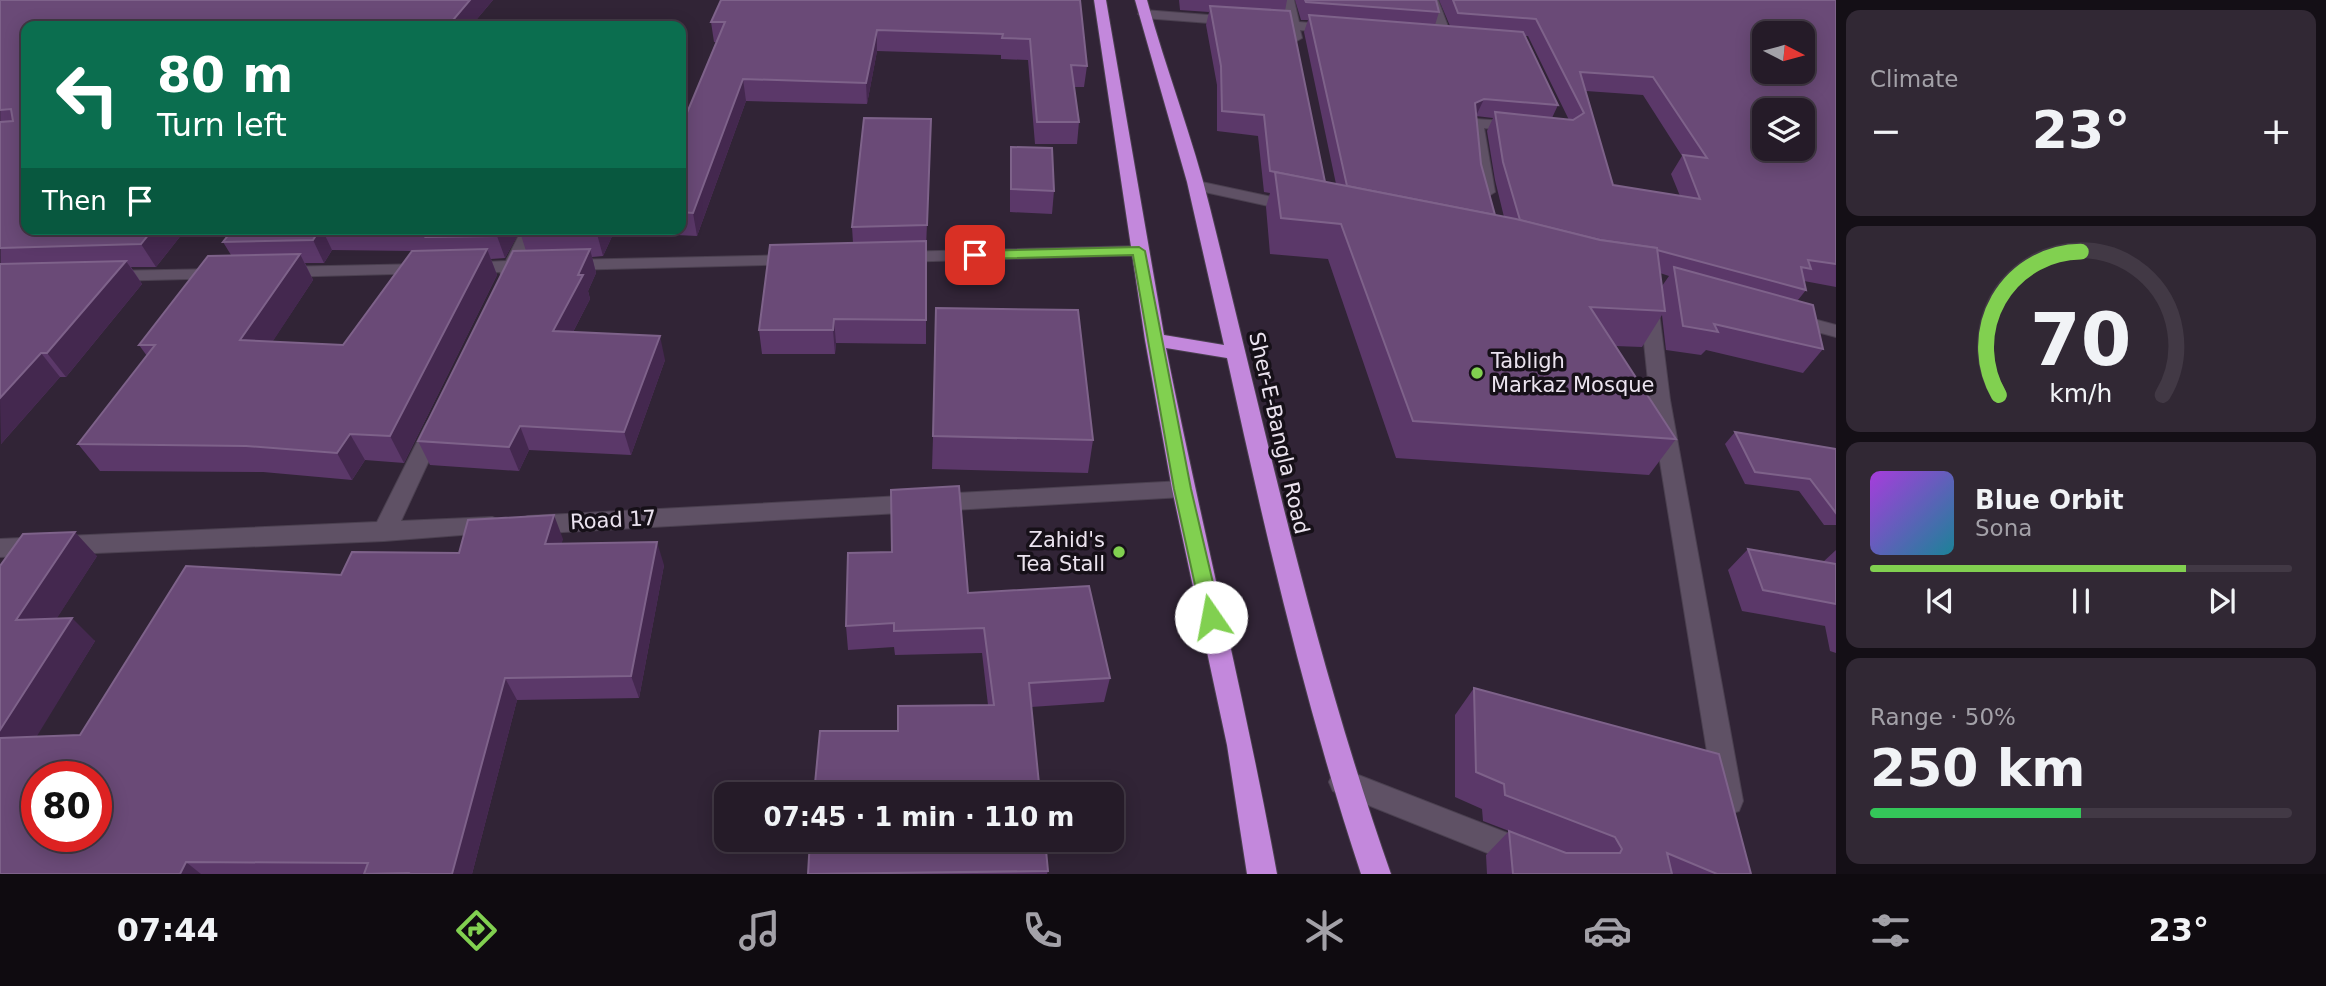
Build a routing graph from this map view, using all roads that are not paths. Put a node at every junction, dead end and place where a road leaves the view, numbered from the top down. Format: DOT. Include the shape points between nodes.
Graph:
graph roads {
  1 [pos="1100,0"];
  2 [pos="1288,0"];
  3 [pos="1432,0"];
  4 [pos="1143,7"];
  5 [pos="1292,26"];
  6 [pos="1348,30"];
  7 [pos="1445,37"];
  8 [pos="1298,53"];
  9 [pos="1539,129"];
  10 [pos="1197,186"];
  11 [pos="1490,208"];
  12 [pos="1318,212"];
  13 [pos="528,235"];
  14 [pos="1139,251"];
  15 [pos="874,258"];
  16 [pos="818,259"];
  17 [pos="512,267"];
  18 [pos="263,272"];
  19 [pos="235,273"];
  20 [pos="97,277"];
  21 [pos="1646,278"];
  22 [pos="500,291"];
  23 [pos="1773,313"];
  24 [pos="1836,331"];
  25 [pos="1155,340"];
  26 [pos="1236,354"];
  27 [pos="442,412"];
  28 [pos="1183,489"];
  29 [pos="384,532"];
  30 [pos="0,548"];
  31 [pos="1343,782"];
  32 [pos="1732,820"];
  33 [pos="1262,874"];
  34 [pos="1376,874"];
  35 [pos="1577,874"];
  1 -- 14 [label="highway"];
  2 -- 5 [label="street"];
  3 -- 7 [label="street"];
  4 -- 5 [label="street"];
  4 -- 10 [label="highway, Sher-E-Bangla Road"];
  5 -- 6 [label="street"];
  5 -- 8 [label="street"];
  9 -- 11 [label="street" via="1476,123"];
  10 -- 12 [label="street"];
  10 -- 26 [label="highway, Sher-E-Bangla Road"];
  13 -- 17 [label="street"];
  14 -- 15 [label="street"];
  14 -- 25 [label="highway"];
  16 -- 17 [label="street"];
  17 -- 18 [label="street"];
  17 -- 22 [label="street"];
  19 -- 20 [label="street"];
  21 -- 32 [label="street" via="1660,400"];
  23 -- 24 [label="street"];
  25 -- 26 [label="highway"];
  25 -- 28 [label="highway"];
  26 -- 31 [label="highway, Sher-E-Bangla Road" via="1286,575"];
  27 -- 29 [label="street"];
  28 -- 29 [label="street, Road 17"];
  28 -- 33 [label="highway" via="1240,746"];
  29 -- 30 [label="street, Road 17"];
  31 -- 34 [label="highway, Sher-E-Bangla Road"];
  31 -- 35 [label="street"];
}
